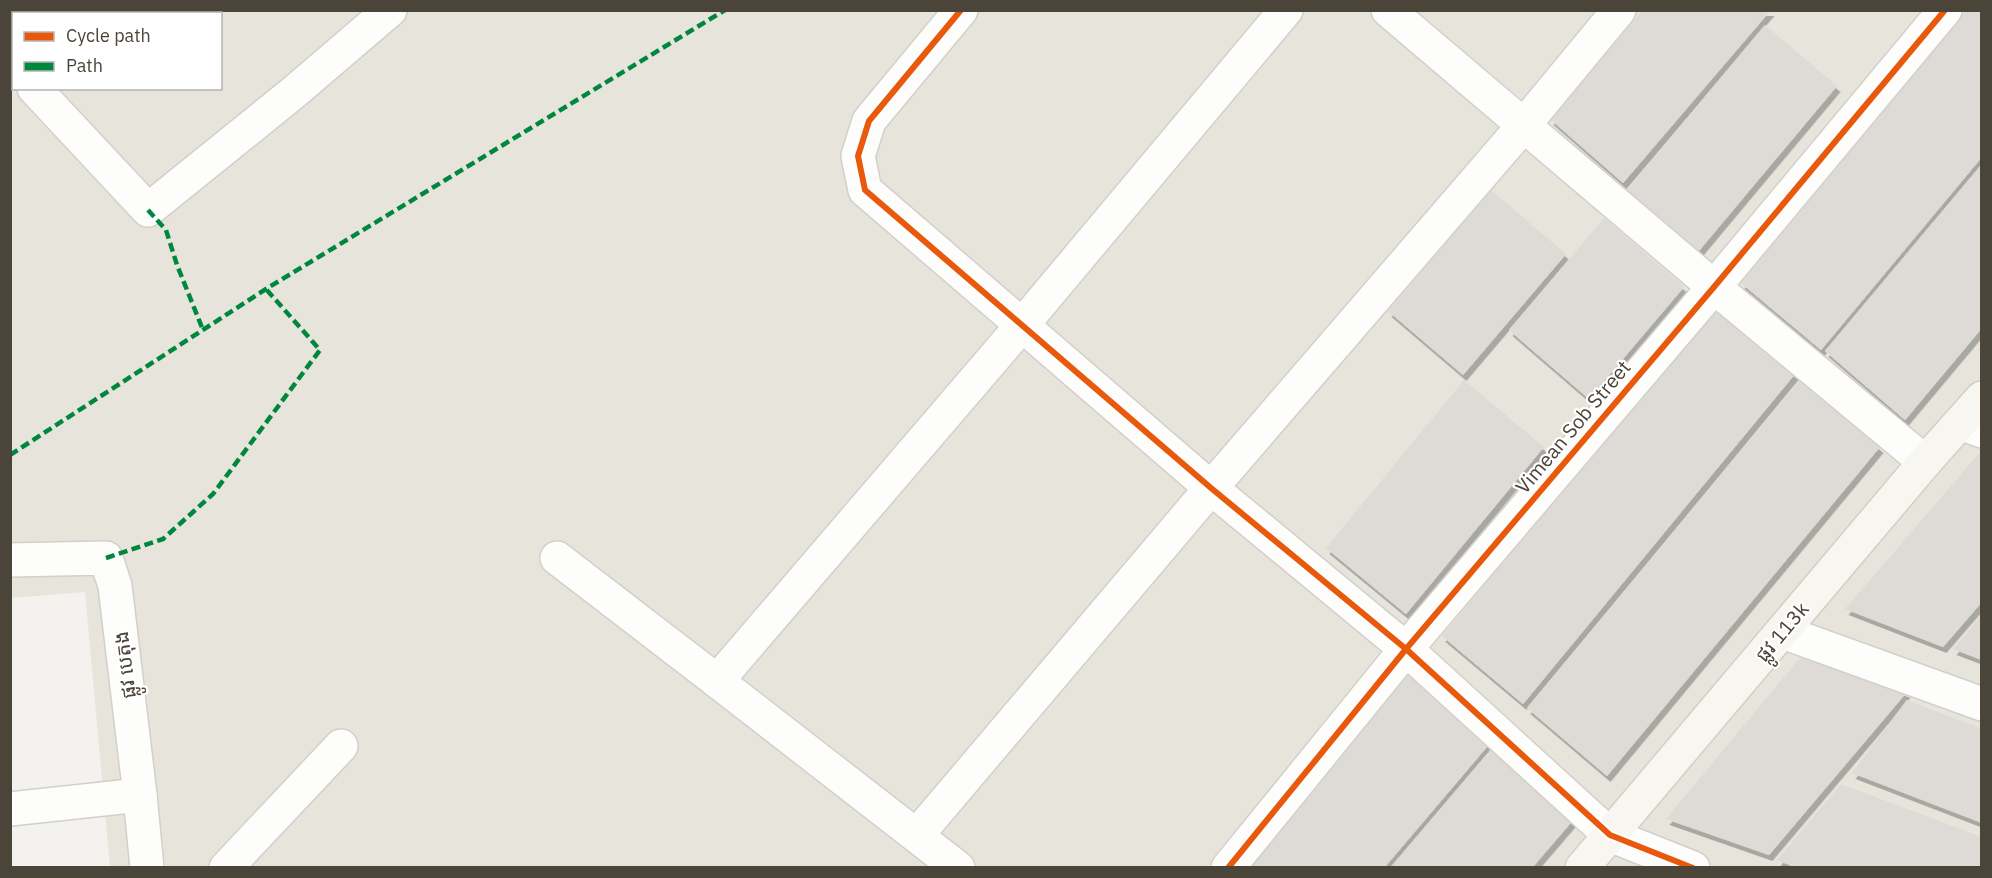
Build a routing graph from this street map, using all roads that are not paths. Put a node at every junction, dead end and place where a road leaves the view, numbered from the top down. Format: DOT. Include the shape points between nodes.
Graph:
graph roads {
  1 [pos="390,10"];
  2 [pos="961,10"];
  3 [pos="1286,10"];
  4 [pos="1388,10"];
  5 [pos="1619,10"];
  6 [pos="1945,10"];
  7 [pos="36,90"];
  8 [pos="1524,125"];
  9 [pos="1714,287"];
  10 [pos="1023,324"];
  11 [pos="1982,398"];
  12 [pos="1971,427"];
  13 [pos="1925,462"];
  14 [pos="1212,488"];
  15 [pos="557,558"];
  16 [pos="10,560"];
  17 [pos="1783,632"];
  18 [pos="1406,649"];
  19 [pos="717,681"];
  20 [pos="1982,704"];
  21 [pos="341,746"];
  22 [pos="140,795"];
  23 [pos="10,809"];
  24 [pos="917,835"];
  25 [pos="1610,835"];
  26 [pos="147,867"];
  27 [pos="226,867"];
  28 [pos="958,867"];
  29 [pos="1228,867"];
  30 [pos="1582,867"];
  31 [pos="1693,867"];
  1 -- 7 [label="street" via="148,210"];
  2 -- 10 [label="street" via="869,121 858,156 865,190"];
  3 -- 10 [label="street"];
  4 -- 8 [label="street"];
  5 -- 8 [label="street"];
  6 -- 9 [label="street, Vimean Sob Street"];
  8 -- 9 [label="street"];
  8 -- 14 [label="street"];
  9 -- 13 [label="street"];
  9 -- 18 [label="street, Vimean Sob Street"];
  10 -- 14 [label="street"];
  10 -- 19 [label="street"];
  11 -- 12 [label="street, ផ្លូវ 113k"];
  12 -- 13 [label="street, ផ្លូវ 113k"];
  13 -- 17 [label="street, ផ្លូវ 113k"];
  14 -- 18 [label="street"];
  14 -- 24 [label="street"];
  15 -- 19 [label="street"];
  16 -- 22 [label="street, ផ្លូវ បេតុង" via="106,558 115,586"];
  17 -- 20 [label="street"];
  17 -- 25 [label="street, ផ្លូវ 113k"];
  18 -- 25 [label="street"];
  18 -- 29 [label="street, Vimean Sob Street"];
  19 -- 24 [label="street"];
  21 -- 27 [label="street"];
  22 -- 23 [label="street"];
  22 -- 26 [label="street, ផ្លូវ បេតុង"];
  24 -- 28 [label="street"];
  25 -- 30 [label="street, ផ្លូវ 113k"];
  25 -- 31 [label="street"];
}
